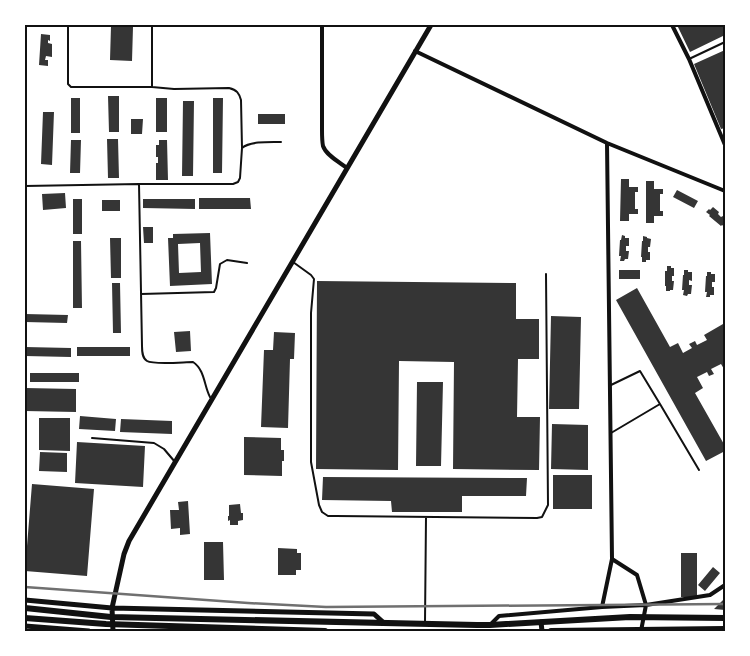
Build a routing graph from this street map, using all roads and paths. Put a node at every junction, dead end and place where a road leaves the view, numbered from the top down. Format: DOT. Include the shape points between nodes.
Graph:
graph roads {
  1 [pos="68,25"];
  2 [pos="152,25"];
  3 [pos="322,25"];
  4 [pos="431,25"];
  5 [pos="672,25"];
  6 [pos="725,42"];
  7 [pos="415,51"];
  8 [pos="688,59"];
  9 [pos="152,87"];
  10 [pos="281,142"];
  11 [pos="607,143"];
  12 [pos="725,146"];
  13 [pos="242,148"];
  14 [pos="347,168"];
  15 [pos="139,184"];
  16 [pos="25,186"];
  17 [pos="725,192"];
  18 [pos="292,261"];
  19 [pos="247,262"];
  20 [pos="546,274"];
  21 [pos="141,294"];
  22 [pos="609,386"];
  23 [pos="212,399"];
  24 [pos="660,404"];
  25 [pos="610,434"];
  26 [pos="92,438"];
  27 [pos="175,462"];
  28 [pos="699,470"];
  29 [pos="426,517"];
  30 [pos="612,559"];
  31 [pos="725,585"];
  32 [pos="25,600"];
  33 [pos="646,605"];
  34 [pos="602,607"];
  35 [pos="25,608"];
  36 [pos="112,608"];
  37 [pos="25,618"];
  38 [pos="725,618"];
  39 [pos="542,622"];
  40 [pos="385,623"];
  41 [pos="426,624"];
  42 [pos="490,625"];
  43 [pos="25,626"];
  44 [pos="725,628"];
  45 [pos="89,631"];
  46 [pos="113,631"];
  47 [pos="325,631"];
  48 [pos="542,631"];
  49 [pos="551,631"];
  50 [pos="642,631"];
  1 -- 9 [label="lane" via="68,84 71,87"];
  2 -- 9 [label="lane"];
  3 -- 14 [label="street" via="323,146"];
  4 -- 7 [label="street"];
  5 -- 8 [label="street"];
  6 -- 8 [label="lane"];
  7 -- 11 [label="street"];
  7 -- 14 [label="street"];
  8 -- 12 [label="street"];
  9 -- 13 [label="lane" via="235,90 241,100"];
  10 -- 13 [label="lane" via="245,145"];
  11 -- 17 [label="street"];
  11 -- 22 [label="street"];
  13 -- 15 [label="lane" via="240,178 233,184"];
  14 -- 18 [label="street"];
  15 -- 16 [label="lane"];
  15 -- 21 [label="lane"];
  18 -- 23 [label="street"];
  18 -- 29 [label="lane" via="314,278 311,462 322,512 328,516"];
  19 -- 21 [label="lane" via="227,260 220,264 214,292"];
  20 -- 29 [label="lane" via="548,505 545,512 537,518"];
  21 -- 23 [label="lane" via="143,357 147,361 193,362 198,365"];
  22 -- 24 [label="lane" via="640,371"];
  22 -- 25 [label="street"];
  23 -- 27 [label="street"];
  24 -- 25 [label="lane"];
  24 -- 28 [label="lane"];
  25 -- 30 [label="street"];
  26 -- 27 [label="lane" via="154,443"];
  27 -- 36 [label="street" via="129,541"];
  29 -- 41 [label="lane"];
  30 -- 33 [label="street" via="637,575"];
  30 -- 34 [label="street"];
  31 -- 33 [label="street" via="710,596"];
  32 -- 36 [label="street"];
  33 -- 34 [label="street"];
  33 -- 50 [label="street"];
  34 -- 42 [label="street" via="499,616"];
  35 -- 40 [label="highway" via="111,617"];
  36 -- 40 [label="street" via="374,614"];
  36 -- 46 [label="street"];
  37 -- 47 [label="highway"];
  38 -- 39 [label="highway" via="630,617"];
  39 -- 42 [label="highway"];
  39 -- 48 [label="street"];
  40 -- 41 [label="highway"];
  41 -- 42 [label="highway"];
  43 -- 45 [label="street"];
  44 -- 49 [label="highway"];
}
